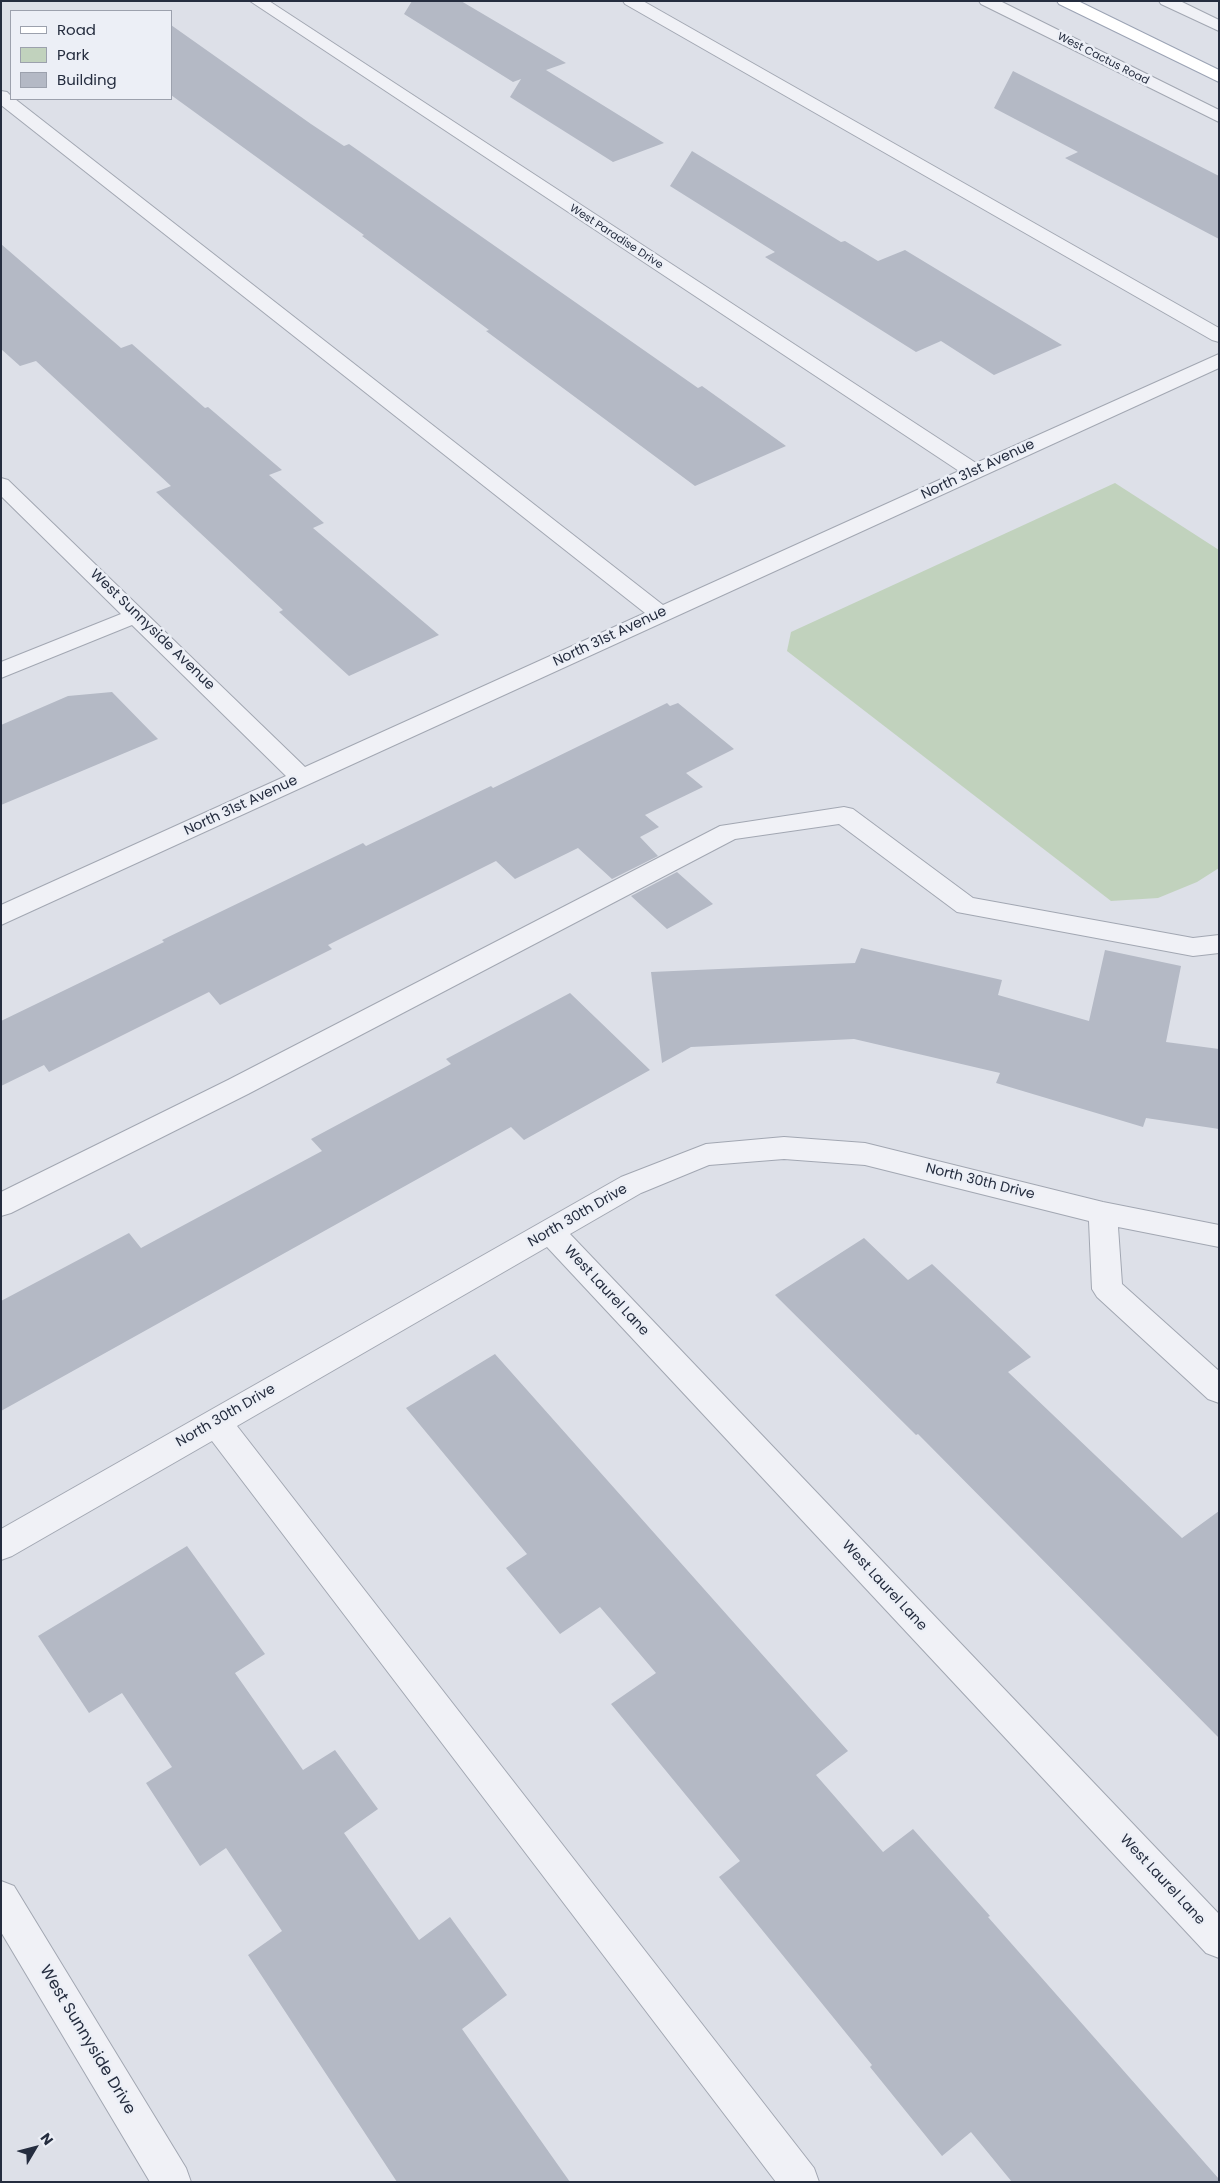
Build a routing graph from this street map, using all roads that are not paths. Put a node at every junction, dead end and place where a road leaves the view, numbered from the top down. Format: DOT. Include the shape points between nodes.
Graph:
graph roads {
  1 [pos="631,1"];
  2 [pos="987,1"];
  3 [pos="1065,1"];
  4 [pos="1167,1"];
  5 [pos="262,2"];
  6 [pos="1219,26"];
  7 [pos="1219,76"];
  8 [pos="1,96"];
  9 [pos="1219,117"];
  10 [pos="1219,336"];
  11 [pos="1219,360"];
  12 [pos="975,472"];
  13 [pos="4,490"];
  14 [pos="660,614"];
  15 [pos="137,615"];
  16 [pos="1,671"];
  17 [pos="302,778"];
  18 [pos="1,916"];
  19 [pos="1219,944"];
  20 [pos="1,1205"];
  21 [pos="1103,1213"];
  22 [pos="550,1232"];
  23 [pos="1219,1236"];
  24 [pos="1219,1390"];
  25 [pos="216,1422"];
  26 [pos="1,1546"];
  27 [pos="1,1898"];
  28 [pos="1219,1940"];
  29 [pos="172,2182"];
  30 [pos="800,2182"];
  1 -- 10 [label="street"];
  2 -- 9 [label="street, West Cactus Road"];
  3 -- 7 [label="main road"];
  4 -- 6 [label="street"];
  5 -- 12 [label="street, West Paradise Drive"];
  8 -- 14 [label="street"];
  11 -- 12 [label="street, North 31st Avenue"];
  12 -- 14 [label="street, North 31st Avenue"];
  13 -- 15 [label="street, West Sunnyside Avenue"];
  14 -- 17 [label="street, North 31st Avenue"];
  15 -- 16 [label="street"];
  15 -- 17 [label="street, West Sunnyside Avenue"];
  17 -- 18 [label="street, North 31st Avenue"];
  19 -- 20 [label="street" via="1193,947 966,906 844,815 729,832 238,1087"];
  21 -- 22 [label="street, North 30th Drive" via="865,1154 784,1148 706,1155 631,1185"];
  21 -- 23 [label="street, North 30th Drive"];
  21 -- 24 [label="street" via="1107,1290"];
  22 -- 25 [label="street, North 30th Drive"];
  22 -- 28 [label="street, West Laurel Lane"];
  25 -- 26 [label="street, North 30th Drive"];
  25 -- 30 [label="street"];
  27 -- 29 [label="street, West Sunnyside Drive"];
}
